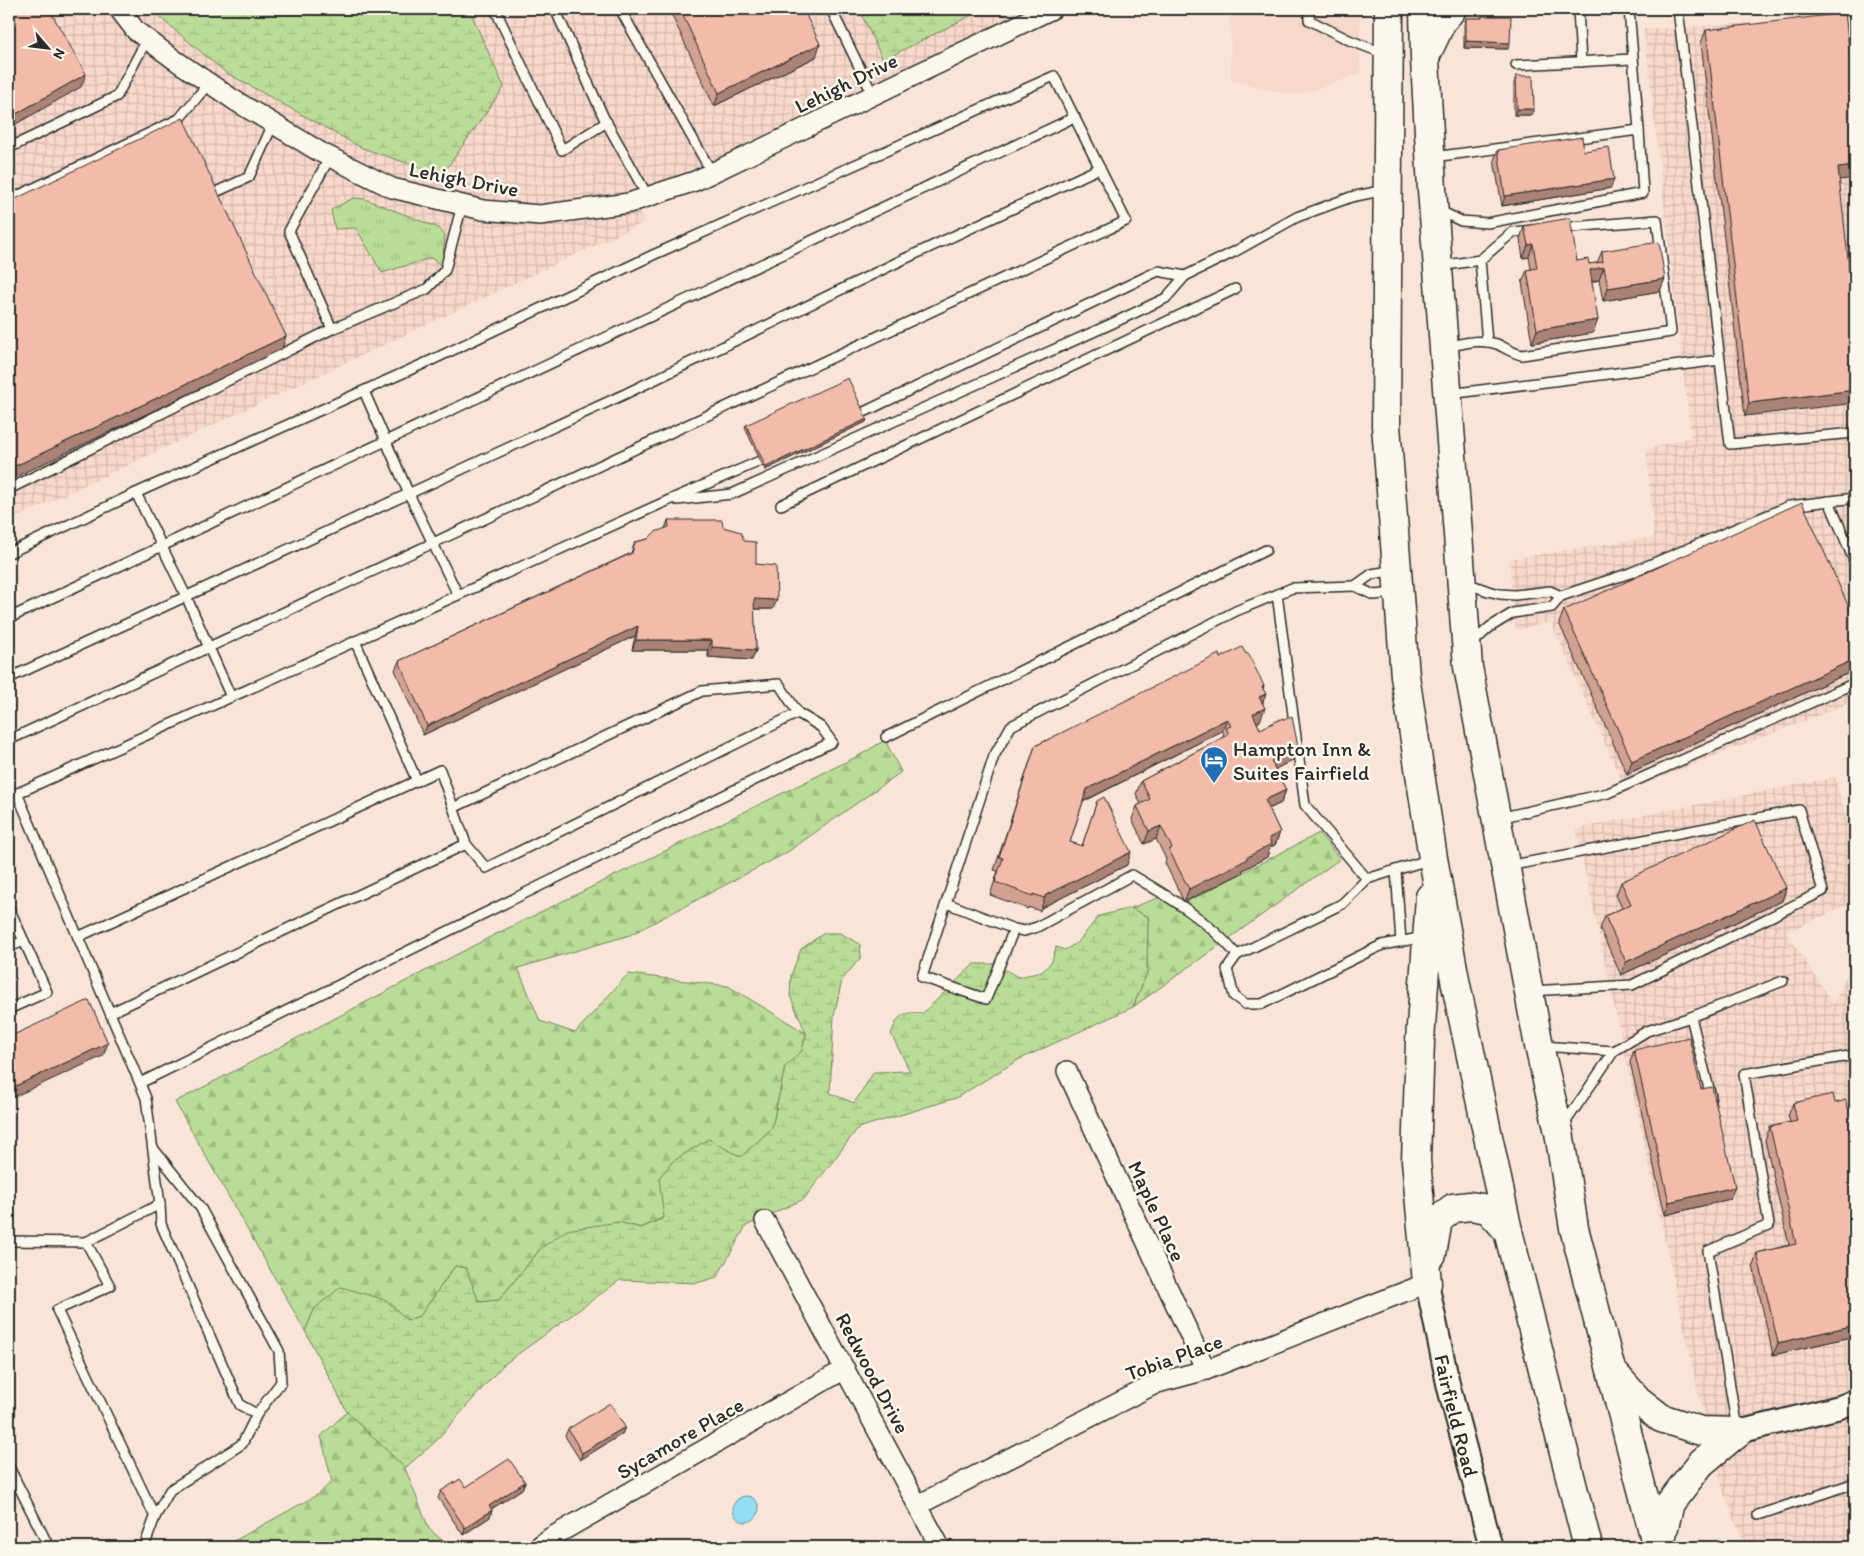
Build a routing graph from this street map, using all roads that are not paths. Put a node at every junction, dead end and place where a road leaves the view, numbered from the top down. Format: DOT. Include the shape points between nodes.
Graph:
graph roads {
  1 [pos="119,9"];
  2 [pos="495,9"];
  3 [pos="555,9"];
  4 [pos="620,9"];
  5 [pos="831,9"];
  6 [pos="1052,9"];
  7 [pos="1309,9"];
  8 [pos="1389,9"];
  9 [pos="1424,9"];
  10 [pos="1452,9"];
  11 [pos="1578,9"];
  12 [pos="1629,9"];
  13 [pos="1678,9"];
  14 [pos="147,39"];
  15 [pos="1390,56"];
  16 [pos="1424,59"];
  17 [pos="1632,59"];
  18 [pos="1581,62"];
  19 [pos="1516,65"];
  20 [pos="209,83"];
  21 [pos="873,96"];
  22 [pos="1074,116"];
  23 [pos="607,122"];
  24 [pos="273,124"];
  25 [pos="1639,130"];
  26 [pos="9,148"];
  27 [pos="330,157"];
  28 [pos="1430,157"];
  29 [pos="1100,168"];
  30 [pos="712,173"];
  31 [pos="1389,189"];
  32 [pos="218,191"];
  33 [pos="648,197"];
  34 [pos="9,200"];
  35 [pos="462,205"];
  36 [pos="1433,207"];
  37 [pos="1480,260"];
  38 [pos="1438,266"];
  39 [pos="1184,276"];
  40 [pos="1235,289"];
  41 [pos="332,329"];
  42 [pos="1487,342"];
  43 [pos="1444,348"];
  44 [pos="1720,360"];
  45 [pos="364,391"];
  46 [pos="1447,394"];
  47 [pos="862,413"];
  48 [pos="1855,433"];
  49 [pos="385,440"];
  50 [pos="760,461"];
  51 [pos="9,489"];
  52 [pos="136,493"];
  53 [pos="409,494"];
  54 [pos="1855,498"];
  55 [pos="667,501"];
  56 [pos="1830,501"];
  57 [pos="781,505"];
  58 [pos="433,543"];
  59 [pos="161,546"];
  60 [pos="1266,550"];
  61 [pos="9,552"];
  62 [pos="1855,563"];
  63 [pos="1398,581"];
  64 [pos="1461,581"];
  65 [pos="1355,586"];
  66 [pos="1277,594"];
  67 [pos="458,595"];
  68 [pos="186,596"];
  69 [pos="1561,596"];
  70 [pos="9,618"];
  71 [pos="355,641"];
  72 [pos="209,648"];
  73 [pos="1466,648"];
  74 [pos="9,678"];
  75 [pos="1855,683"];
  76 [pos="231,697"];
  77 [pos="798,713"];
  78 [pos="886,737"];
  79 [pos="9,740"];
  80 [pos="417,781"];
  81 [pos="13,795"];
  82 [pos="453,808"];
  83 [pos="1497,818"];
  84 [pos="466,844"];
  85 [pos="1433,858"];
  86 [pos="1506,867"];
  87 [pos="1396,870"];
  88 [pos="1367,879"];
  89 [pos="946,903"];
  90 [pos="9,908"];
  91 [pos="1014,929"];
  92 [pos="78,937"];
  93 [pos="1427,937"];
  94 [pos="24,941"];
  95 [pos="1401,942"];
  96 [pos="9,948"];
  97 [pos="1237,955"];
  98 [pos="1783,981"];
  99 [pos="1529,991"];
  100 [pos="9,1009"];
  101 [pos="110,1013"];
  102 [pos="1692,1017"];
  103 [pos="1539,1046"];
  104 [pos="1614,1051"];
  105 [pos="1855,1055"];
  106 [pos="1067,1071"];
  107 [pos="140,1083"];
  108 [pos="1712,1103"];
  109 [pos="1559,1132"];
  110 [pos="153,1147"];
  111 [pos="160,1204"];
  112 [pos="765,1221"];
  113 [pos="1508,1231"];
  114 [pos="9,1241"];
  115 [pos="86,1242"];
  116 [pos="1427,1283"];
  117 [pos="845,1369"];
  118 [pos="1206,1370"];
  119 [pos="1610,1370"];
  120 [pos="1855,1401"];
  121 [pos="257,1414"];
  122 [pos="1738,1432"];
  123 [pos="9,1467"];
  124 [pos="1855,1483"];
  125 [pos="918,1505"];
  126 [pos="1758,1515"];
  127 [pos="155,1517"];
  128 [pos="49,1547"];
  129 [pos="144,1547"];
  130 [pos="538,1547"];
  131 [pos="940,1547"];
  132 [pos="1492,1547"];
  133 [pos="1588,1547"];
  134 [pos="1658,1547"];
  1 -- 14 [label="street, Lehigh Drive" via="136,31"];
  2 -- 23 [label="lane" via="562,150"];
  3 -- 23 [label="lane"];
  4 -- 30 [label="lane"];
  5 -- 21 [label="lane"];
  6 -- 21 [label="street, Lehigh Drive" via="1025,18"];
  7 -- 15 [label="lane" via="1309,20"];
  8 -- 15 [label="highway"];
  9 -- 16 [label="highway"];
  10 -- 16 [label="highway"];
  11 -- 18 [label="lane"];
  12 -- 17 [label="lane"];
  13 -- 44 [label="lane"];
  14 -- 20 [label="street, Lehigh Drive"];
  14 -- 26 [label="lane" via="117,96"];
  15 -- 31 [label="highway"];
  16 -- 28 [label="highway"];
  17 -- 18 [label="lane"];
  17 -- 25 [label="lane"];
  18 -- 19 [label="lane"];
  20 -- 24 [label="street, Lehigh Drive"];
  20 -- 34 [label="lane" via="179,119"];
  21 -- 30 [label="street, Lehigh Drive"];
  22 -- 29 [label="lane"];
  22 -- 45 [label="lane" via="1054,76 653,255"];
  22 -- 49 [label="lane"];
  23 -- 33 [label="lane"];
  24 -- 27 [label="street, Lehigh Drive"];
  24 -- 32 [label="lane" via="249,177"];
  25 -- 28 [label="lane"];
  25 -- 36 [label="lane" via="1643,194 1487,223 1461,221"];
  27 -- 35 [label="street, Lehigh Drive" via="392,188"];
  27 -- 41 [label="lane" via="289,231"];
  28 -- 36 [label="highway"];
  29 -- 53 [label="lane"];
  29 -- 58 [label="lane" via="1126,221"];
  30 -- 33 [label="street, Lehigh Drive"];
  31 -- 39 [label="lane" via="1351,196 1297,217"];
  31 -- 63 [label="highway" via="1386,425"];
  33 -- 35 [label="street, Lehigh Drive" via="629,203 540,215"];
  35 -- 41 [label="lane" via="445,270 427,289"];
  36 -- 38 [label="highway"];
  37 -- 38 [label="lane"];
  37 -- 42 [label="lane"];
  37 -- 42 [label="lane" via="1513,232 1657,220 1671,332 1522,355"];
  38 -- 43 [label="highway"];
  39 -- 47 [label="lane" via="1158,271"];
  39 -- 55 [label="lane" via="1166,298 1119,321 732,494"];
  40 -- 57 [label="lane"];
  41 -- 51 [label="lane"];
  42 -- 43 [label="lane" via="1479,340"];
  43 -- 46 [label="highway"];
  44 -- 46 [label="lane"];
  44 -- 48 [label="lane" via="1730,444"];
  45 -- 49 [label="lane"];
  45 -- 52 [label="lane"];
  46 -- 64 [label="highway"];
  49 -- 53 [label="lane"];
  49 -- 59 [label="lane"];
  50 -- 55 [label="lane"];
  52 -- 59 [label="lane"];
  52 -- 61 [label="lane"];
  53 -- 58 [label="lane"];
  53 -- 68 [label="lane"];
  54 -- 56 [label="lane"];
  55 -- 67 [label="lane"];
  56 -- 62 [label="lane"];
  56 -- 69 [label="lane" via="1789,506 1630,574"];
  58 -- 67 [label="lane"];
  58 -- 72 [label="lane"];
  59 -- 68 [label="lane"];
  59 -- 70 [label="lane"];
  60 -- 78 [label="lane"];
  63 -- 65 [label="lane" via="1372,574"];
  63 -- 65 [label="lane" via="1374,595"];
  63 -- 85 [label="highway" via="1406,676"];
  64 -- 69 [label="lane" via="1500,594 1550,591"];
  64 -- 73 [label="highway"];
  65 -- 66 [label="lane" via="1292,588"];
  66 -- 88 [label="lane" via="1305,805"];
  66 -- 89 [label="lane" via="1236,611 1011,726 994,756"];
  67 -- 71 [label="lane"];
  68 -- 72 [label="lane"];
  68 -- 74 [label="lane"];
  69 -- 73 [label="lane" via="1552,607 1514,613 1490,627"];
  71 -- 76 [label="lane"];
  71 -- 80 [label="lane"];
  72 -- 76 [label="lane"];
  72 -- 79 [label="lane"];
  73 -- 83 [label="highway"];
  75 -- 83 [label="lane" via="1608,793"];
  76 -- 81 [label="lane"];
  77 -- 82 [label="lane" via="779,684 702,691"];
  77 -- 84 [label="lane" via="486,868"];
  77 -- 107 [label="lane" via="821,727 832,742"];
  80 -- 82 [label="lane" via="440,770"];
  80 -- 92 [label="lane"];
  81 -- 92 [label="lane"];
  82 -- 84 [label="lane"];
  83 -- 86 [label="highway"];
  84 -- 101 [label="lane"];
  85 -- 87 [label="lane"];
  85 -- 93 [label="highway"];
  85 -- 113 [label="highway"];
  86 -- 99 [label="highway"];
  86 -- 99 [label="lane" via="1799,810 1823,891 1632,985"];
  87 -- 88 [label="lane"];
  87 -- 95 [label="lane"];
  88 -- 97 [label="lane" via="1342,904"];
  89 -- 91 [label="lane"];
  89 -- 91 [label="lane" via="922,977 986,999"];
  90 -- 94 [label="lane"];
  91 -- 97 [label="lane" via="1024,932 1132,875 1186,908 1221,936"];
  92 -- 101 [label="lane"];
  93 -- 95 [label="lane"];
  93 -- 116 [label="highway" via="1416,1160"];
  94 -- 96 [label="lane"];
  94 -- 100 [label="lane" via="47,992"];
  95 -- 97 [label="lane" via="1382,945 1262,1004 1245,1004 1234,996 1227,969"];
  98 -- 102 [label="lane"];
  99 -- 103 [label="highway"];
  101 -- 107 [label="lane"];
  102 -- 104 [label="lane" via="1647,1031"];
  102 -- 108 [label="lane"];
  103 -- 104 [label="lane"];
  103 -- 109 [label="highway"];
  104 -- 109 [label="lane"];
  105 -- 122 [label="lane" via="1744,1074 1769,1225 1708,1251"];
  106 -- 118 [label="street, Maple Place"];
  107 -- 110 [label="lane" via="146,1098"];
  109 -- 119 [label="highway" via="1574,1228"];
  110 -- 111 [label="lane"];
  110 -- 121 [label="lane" via="200,1207 279,1351 281,1382"];
  111 -- 115 [label="lane"];
  111 -- 121 [label="lane" via="161,1224 240,1405"];
  112 -- 117 [label="street, Redwood Drive"];
  113 -- 116 [label="highway" via="1488,1209 1453,1208 1438,1220"];
  113 -- 133 [label="highway"];
  114 -- 115 [label="lane"];
  115 -- 127 [label="lane" via="110,1286 57,1310"];
  116 -- 118 [label="street, Tobia Place"];
  116 -- 132 [label="street, Fairfield Road" via="1449,1388"];
  117 -- 125 [label="street, Redwood Drive"];
  117 -- 130 [label="street, Sycamore Place"];
  118 -- 125 [label="street, Tobia Place" via="1157,1383"];
  119 -- 122 [label="highway" via="1638,1400 1661,1418 1700,1431"];
  119 -- 134 [label="highway"];
  120 -- 122 [label="street"];
  121 -- 127 [label="lane" via="242,1444 170,1490"];
  122 -- 134 [label="highway" via="1701,1463 1670,1503"];
  123 -- 128 [label="lane"];
  124 -- 126 [label="lane"];
  125 -- 131 [label="street, Redwood Drive"];
  127 -- 129 [label="lane"];
}
